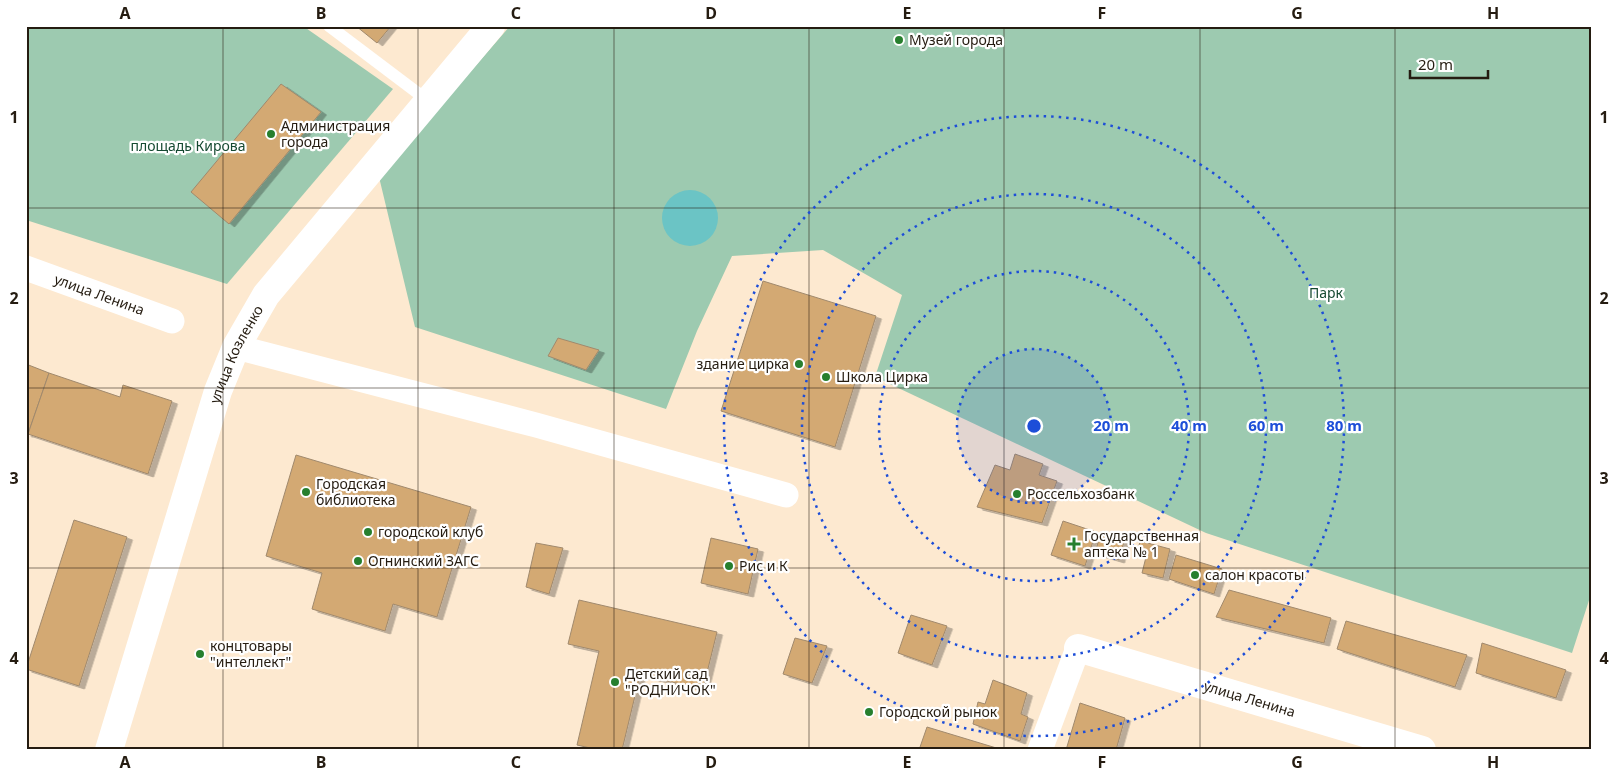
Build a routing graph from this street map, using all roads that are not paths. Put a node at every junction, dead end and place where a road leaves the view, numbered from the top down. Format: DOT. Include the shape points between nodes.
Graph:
graph roads {
  1 [pos="329,26"];
  2 [pos="491,26"];
  3 [pos="427,100"];
  4 [pos="26,268"];
  5 [pos="172,321"];
  6 [pos="236,347"];
  7 [pos="786,495"];
  8 [pos="1078,648"];
  9 [pos="109,750"];
  10 [pos="1040,750"];
  11 [pos="1422,750"];
  1 -- 3 [label="lane"];
  2 -- 3 [label="street, улица Козленко"];
  3 -- 6 [label="street, улица Козленко" via="266,295"];
  4 -- 5 [label="street, улица Ленина"];
  6 -- 7 [label="street" via="536,425"];
  6 -- 9 [label="street, улица Козленко" via="218,391"];
  8 -- 10 [label="street"];
  8 -- 11 [label="street, улица Ленина"];
}
